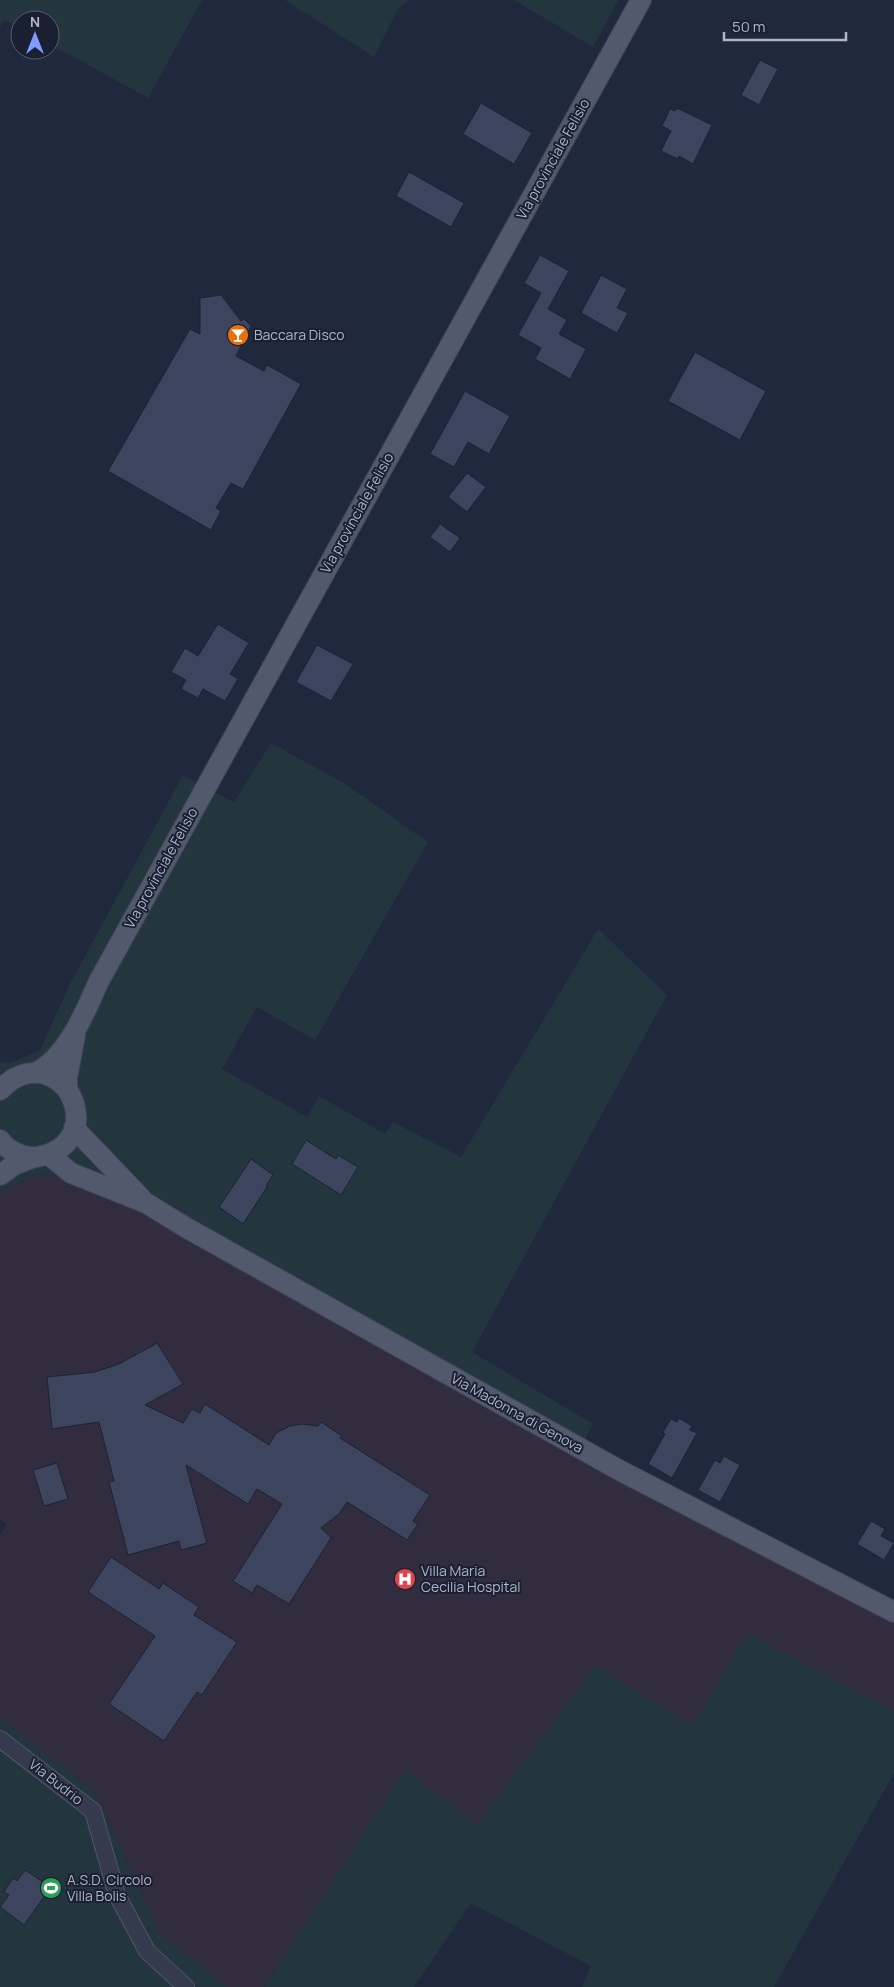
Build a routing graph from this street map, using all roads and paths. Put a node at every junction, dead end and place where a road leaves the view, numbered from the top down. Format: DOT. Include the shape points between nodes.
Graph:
graph roads {
  1 [pos="641,0"];
  2 [pos="77,1028"];
  3 [pos="36,1073"];
  4 [pos="4,1082"];
  5 [pos="67,1088"];
  6 [pos="74,1128"];
  7 [pos="0,1140"];
  8 [pos="40,1156"];
  9 [pos="0,1175"];
  10 [pos="146,1203"];
  11 [pos="894,1612"];
  12 [pos="0,1739"];
  13 [pos="186,1987"];
  1 -- 2 [label="main road, Via provinciale Felisio" via="99,981"];
  2 -- 3 [label="main road" via="46,1068"];
  2 -- 5 [label="main road"];
  3 -- 4 [label="main road"];
  3 -- 5 [label="main road" via="53,1077"];
  5 -- 6 [label="main road" via="76,1112"];
  6 -- 8 [label="main road" via="62,1148"];
  6 -- 10 [label="main road, Via Madonna di Genova"];
  7 -- 8 [label="main road, Via Madonna di Genova" via="15,1153"];
  8 -- 9 [label="main road" via="14,1165"];
  8 -- 10 [label="main road, Via Madonna di Genova" via="71,1173"];
  10 -- 11 [label="main road, Via Madonna di Genova" via="619,1470"];
  12 -- 13 [label="street, Via Budrio" via="93,1811 117,1895 147,1951"];
}
